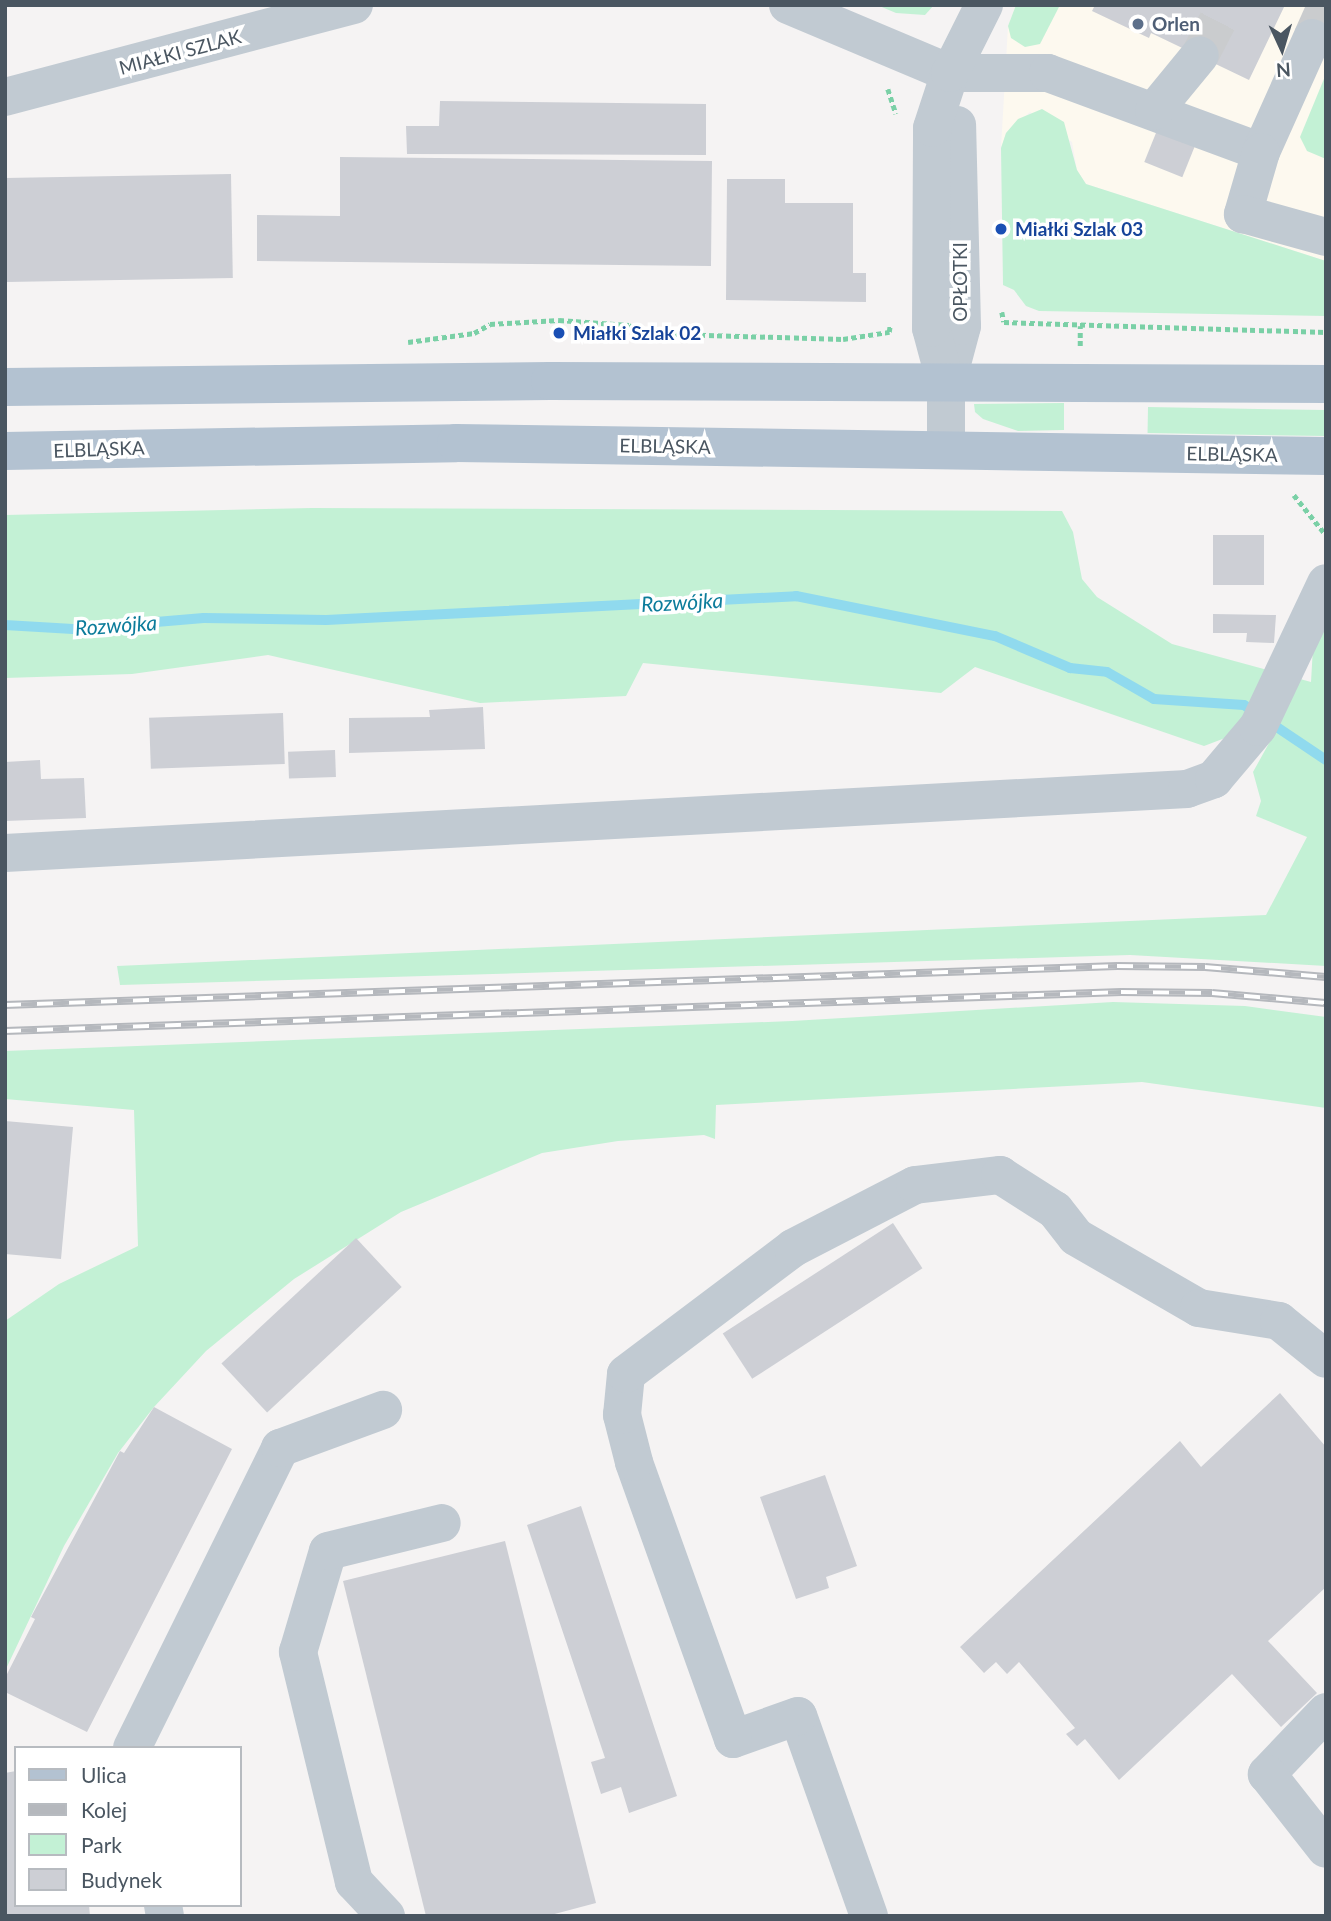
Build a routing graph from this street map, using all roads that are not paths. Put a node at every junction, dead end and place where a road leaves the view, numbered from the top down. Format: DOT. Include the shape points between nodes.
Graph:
graph roads {
  1 [pos="354,5"];
  2 [pos="788,5"];
  3 [pos="984,5"];
  4 [pos="1312,38"];
  5 [pos="1200,55"];
  6 [pos="950,73"];
  7 [pos="5,97"];
  8 [pos="1154,111"];
  9 [pos="1261,152"];
  10 [pos="1326,237"];
  11 [pos="946,384"];
  12 [pos="1326,384"];
  13 [pos="5,387"];
  14 [pos="946,449"];
  15 [pos="5,451"];
  16 [pos="1326,456"];
  17 [pos="1326,583"];
  18 [pos="5,853"];
  19 [pos="1326,1359"];
  20 [pos="383,1410"];
  21 [pos="442,1523"];
  22 [pos="1326,1712"];
  23 [pos="133,1746"];
  24 [pos="1326,1849"];
  25 [pos="386,1916"];
  26 [pos="869,1916"];
  1 -- 7 [label="street, MIAŁKI SZLAK"];
  2 -- 6 [label="street"];
  3 -- 6 [label="street, OPŁOTKI"];
  4 -- 9 [label="street"];
  5 -- 8 [label="street"];
  6 -- 8 [label="street" via="1048,73"];
  6 -- 11 [label="street, OPŁOTKI" via="932,128 932,328"];
  8 -- 9 [label="street"];
  9 -- 10 [label="street" via="1243,214"];
  11 -- 12 [label="main road"];
  11 -- 13 [label="main road" via="550,381"];
  11 -- 14 [label="street, OPŁOTKI"];
  14 -- 15 [label="main road, ELBLĄSKA" via="443,443"];
  14 -- 16 [label="main road, ELBLĄSKA"];
  17 -- 18 [label="street" via="1258,727 1214,779 1165,791"];
  19 -- 26 [label="street" via="1279,1321 1199,1308 1076,1237 1055,1210 1000,1175 915,1185 793,1248 626,1374 622,1415 634,1462 733,1739 798,1716"];
  20 -- 23 [label="street" via="280,1448"];
  21 -- 25 [label="street" via="328,1550 298,1652 354,1882"];
  22 -- 24 [label="street" via="1267,1774"];
}
